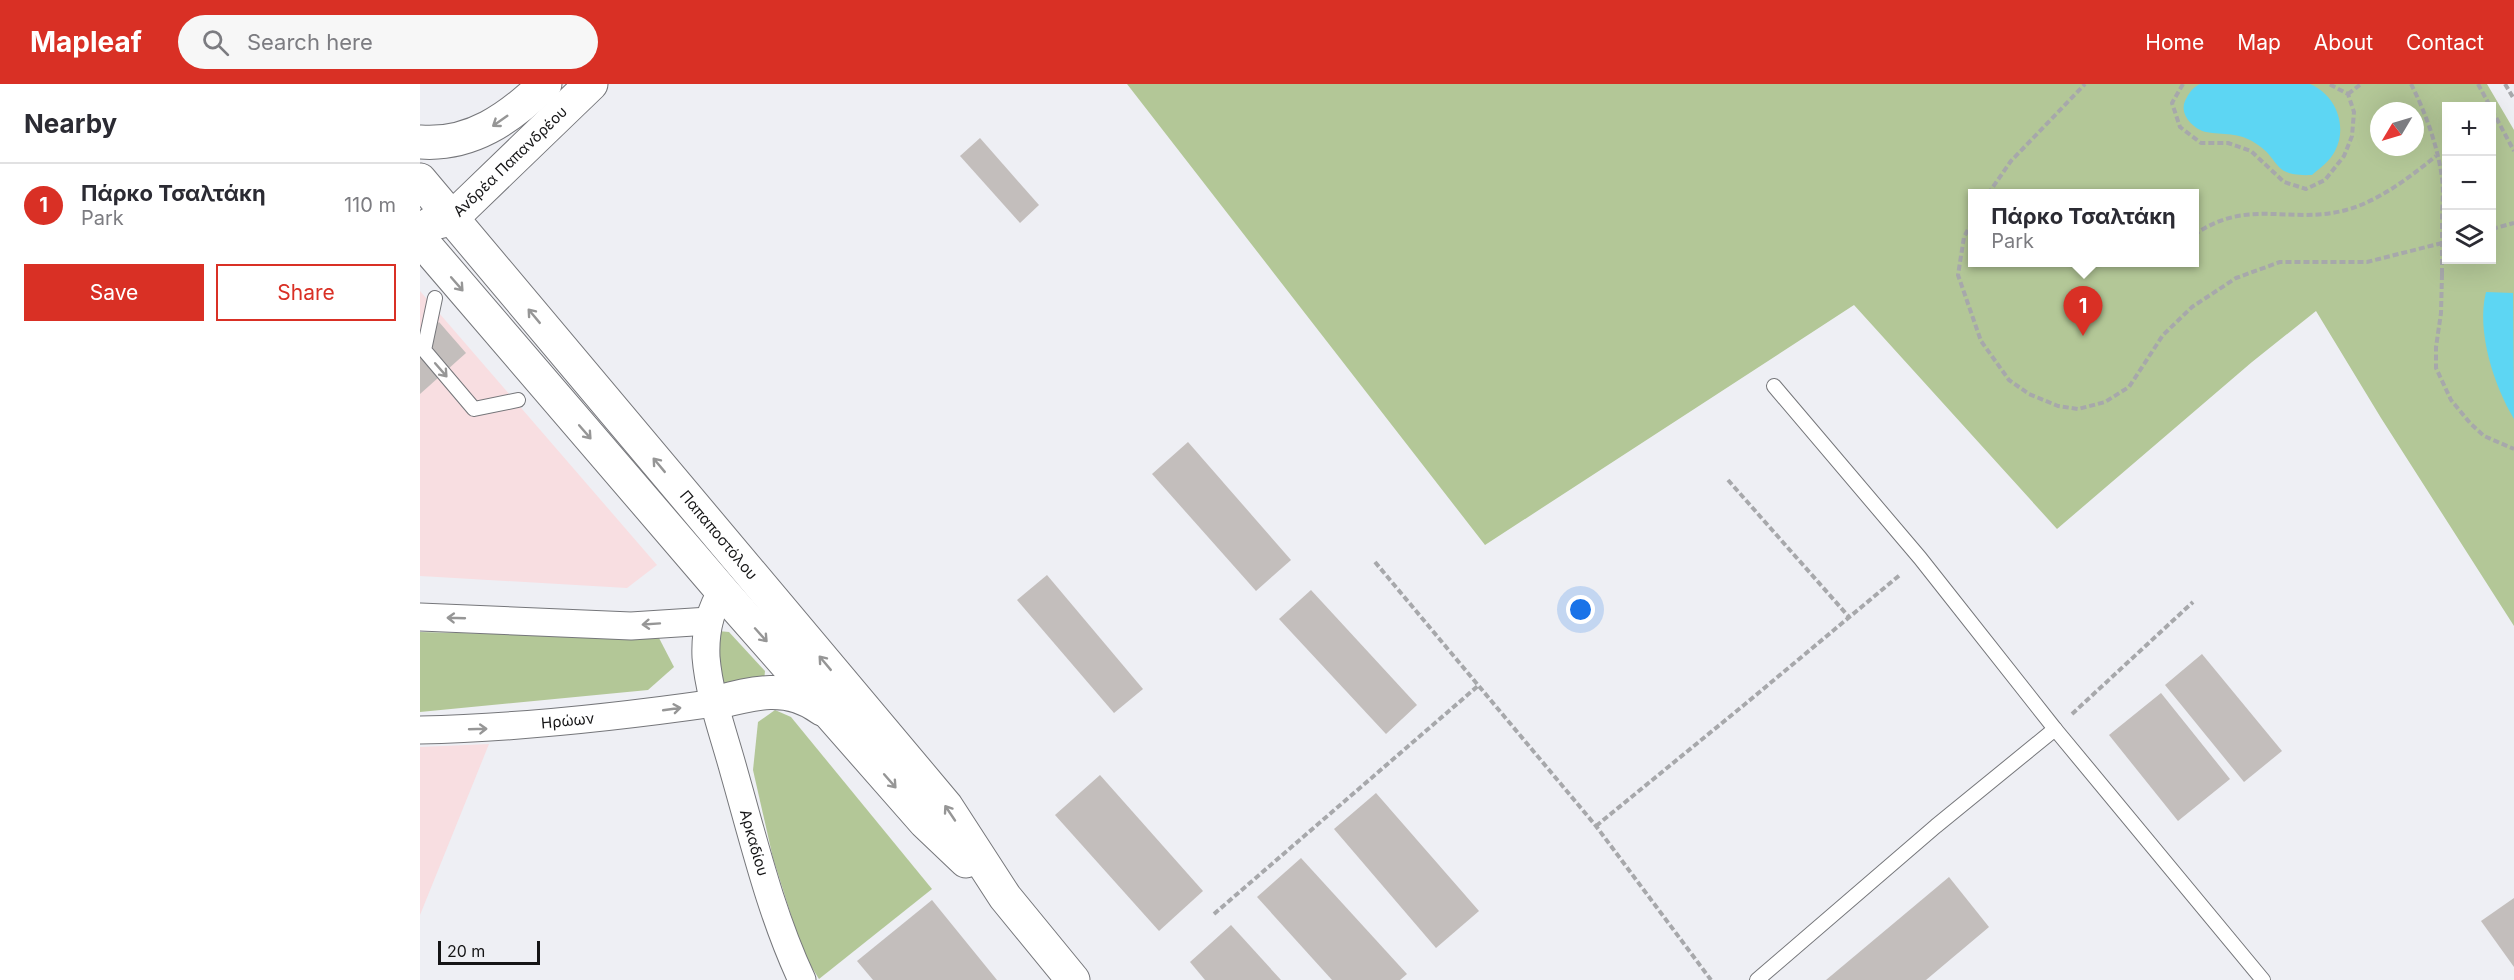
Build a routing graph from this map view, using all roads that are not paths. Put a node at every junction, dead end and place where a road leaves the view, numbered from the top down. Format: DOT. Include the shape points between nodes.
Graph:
graph roads {
  1 [pos="545,84"];
  2 [pos="591,84"];
  3 [pos="420,142"];
  4 [pos="420,180"];
  5 [pos="452,219"];
  6 [pos="420,227"];
  7 [pos="420,239"];
  8 [pos="435,298"];
  9 [pos="1774,386"];
  10 [pos="518,400"];
  11 [pos="747,570"];
  12 [pos="722,591"];
  13 [pos="420,617"];
  14 [pos="709,621"];
  15 [pos="715,703"];
  16 [pos="837,720"];
  17 [pos="2055,729"];
  18 [pos="420,730"];
  19 [pos="1005,897"];
  20 [pos="802,980"];
  21 [pos="1072,980"];
  22 [pos="1757,980"];
  23 [pos="2263,980"];
  1 -- 3 [label="main road, Ανδρέα Παπανδρέου, one-way" via="487,130 437,143"];
  2 -- 5 [label="main road, Ανδρέα Παπανδρέου"];
  4 -- 5 [label="main road, Παπαποστόλου"];
  5 -- 6 [label="main road, Ανδρέα Παπανδρέου"];
  11 -- 5 [label="main road, Παπαποστόλου, one-way"];
  7 -- 12 [label="main road, Παπαποστόλου, one-way"];
  8 -- 10 [label="lane, one-way" via="424,350 474,409"];
  9 -- 17 [label="lane" via="1920,558"];
  11 -- 12 [label="main road"];
  19 -- 11 [label="main road, Παπαποστόλου, one-way" via="946,806"];
  12 -- 14 [label="street, Αρκαδίου"];
  12 -- 16 [label="main road, Παπαποστόλου, one-way"];
  14 -- 13 [label="street, one-way" via="631,626"];
  14 -- 15 [label="street, Αρκαδίου" via="706,656"];
  15 -- 16 [label="main road" via="759,692 789,694 814,703"];
  18 -- 15 [label="street, Ηρώων, one-way" via="553,723"];
  15 -- 20 [label="street, Αρκαδίου" via="764,878"];
  16 -- 19 [label="main road, Παπαποστόλου, one-way" via="925,822"];
  17 -- 22 [label="lane"];
  17 -- 23 [label="lane"];
  19 -- 21 [label="main road, Παπαποστόλου"];
}
